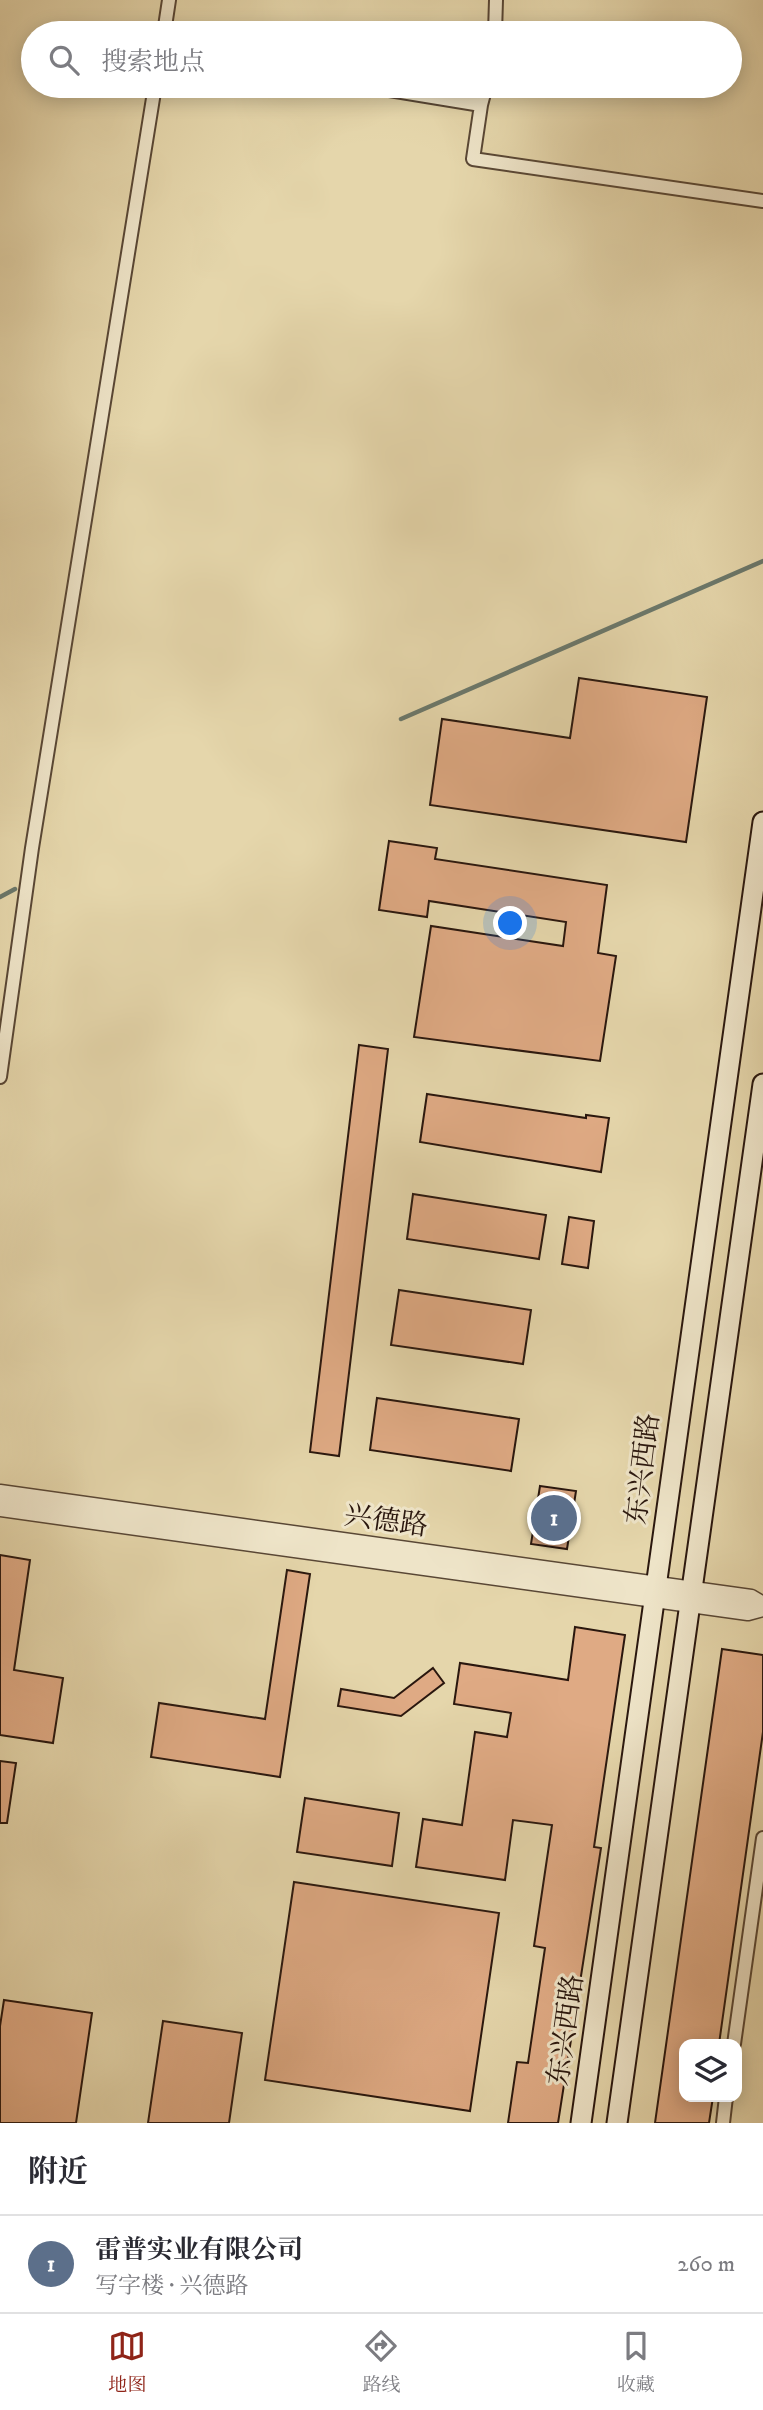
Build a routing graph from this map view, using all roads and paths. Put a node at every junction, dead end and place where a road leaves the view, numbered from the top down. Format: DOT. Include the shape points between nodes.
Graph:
graph roads {
  1 [pos="169,0"];
  2 [pos="496,0"];
  3 [pos="166,21"];
  4 [pos="495,21"];
  5 [pos="153,98"];
  6 [pos="438,98"];
  7 [pos="483,98"];
  8 [pos="481,105"];
  9 [pos="763,201"];
  10 [pos="763,822"];
  11 [pos="0,1077"];
  12 [pos="763,1084"];
  13 [pos="0,1493"];
  14 [pos="0,1508"];
  15 [pos="655,1592"];
  16 [pos="691,1597"];
  17 [pos="763,1606"];
  18 [pos="763,1838"];
  19 [pos="735,2039"];
  20 [pos="725,2102"];
  21 [pos="581,2123"];
  22 [pos="617,2123"];
  23 [pos="723,2123"];
  1 -- 3 [label="street"];
  2 -- 4 [label="street"];
  5 -- 11 [label="street"];
  6 -- 8 [label="street"];
  7 -- 8 [label="street"];
  8 -- 9 [label="street" via="473,159"];
  10 -- 15 [label="main road, 东兴西路"];
  12 -- 16 [label="main road"];
  13 -- 15 [label="street, 兴德路"];
  14 -- 15 [label="street, 兴德路"];
  15 -- 16 [label="street, 兴德路"];
  15 -- 21 [label="main road, 东兴西路"];
  16 -- 17 [label="street, 兴德路" via="748,1612"];
  16 -- 22 [label="main road"];
  18 -- 19 [label="street"];
  20 -- 23 [label="street"];
}
